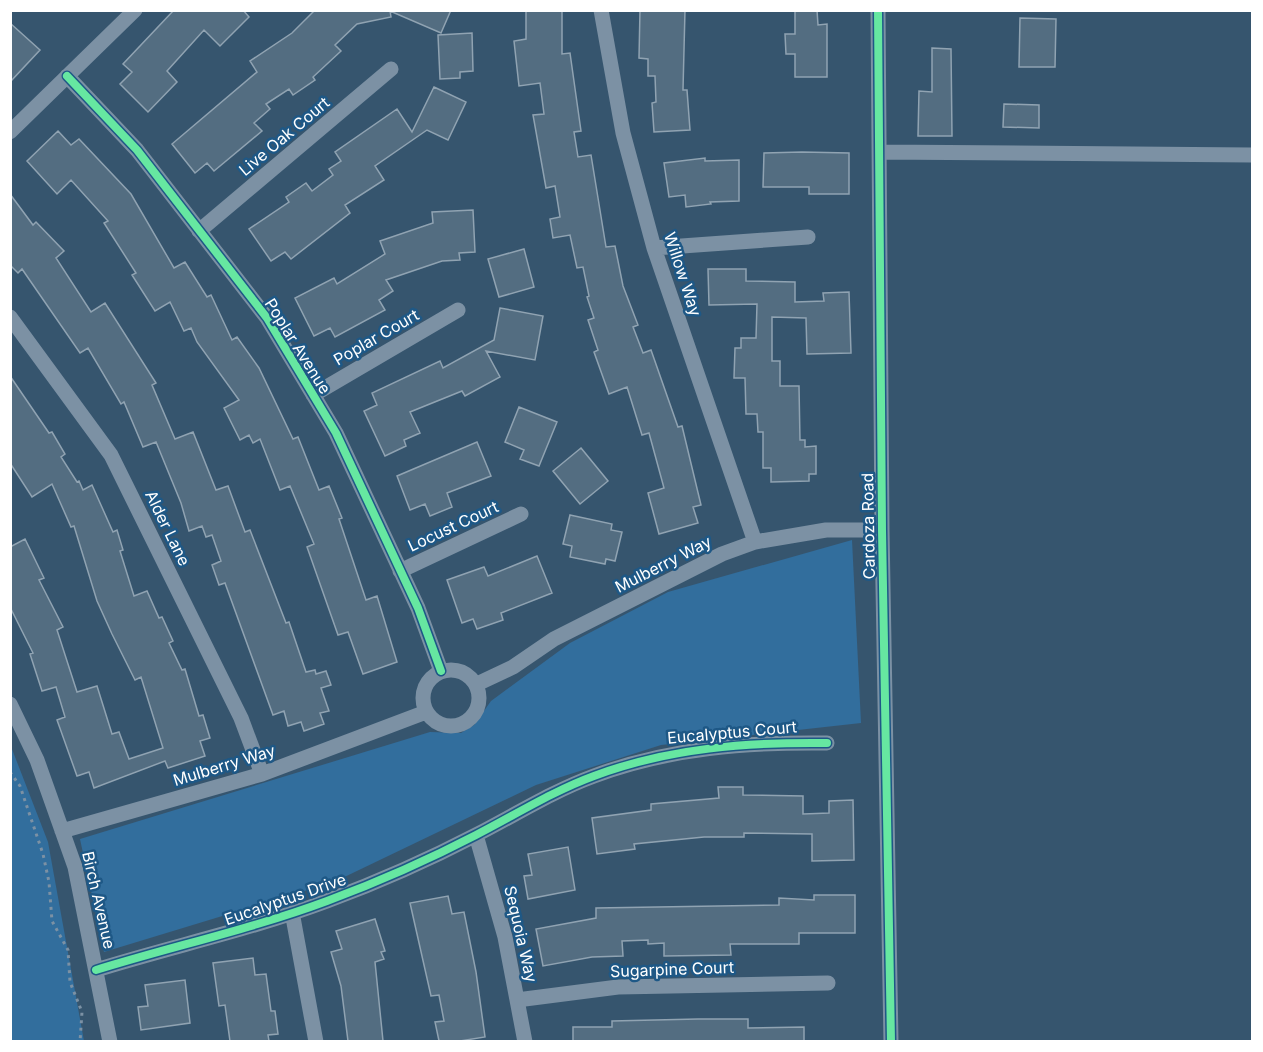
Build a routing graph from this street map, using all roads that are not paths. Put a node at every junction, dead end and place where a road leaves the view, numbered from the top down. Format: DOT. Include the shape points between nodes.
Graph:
graph roads {
  1 [pos="135,10"];
  2 [pos="601,10"];
  3 [pos="878,10"];
  4 [pos="391,69"];
  5 [pos="67,76"];
  6 [pos="10,132"];
  7 [pos="879,152"];
  8 [pos="1252,155"];
  9 [pos="200,231"];
  10 [pos="808,237"];
  11 [pos="654,248"];
  12 [pos="458,310"];
  13 [pos="10,317"];
  14 [pos="313,395"];
  15 [pos="521,514"];
  16 [pos="882,530"];
  17 [pos="755,542"];
  18 [pos="400,570"];
  19 [pos="441,671"];
  20 [pos="477,684"];
  21 [pos="10,704"];
  22 [pos="426,712"];
  23 [pos="827,743"];
  24 [pos="262,774"];
  25 [pos="62,831"];
  26 [pos="476,835"];
  27 [pos="292,912"];
  28 [pos="96,970"];
  29 [pos="828,983"];
  30 [pos="517,1000"];
  31 [pos="110,1041"];
  32 [pos="316,1041"];
  33 [pos="525,1041"];
  34 [pos="891,1041"];
  1 -- 5 [label="street"];
  2 -- 11 [label="street, Willow Way" via="623,133"];
  3 -- 7 [label="street, Cardoza Road"];
  4 -- 9 [label="street, Live Oak Court"];
  5 -- 6 [label="street"];
  5 -- 9 [label="street, Poplar Avenue" via="137,150"];
  7 -- 8 [label="street"];
  7 -- 16 [label="street, Cardoza Road"];
  9 -- 14 [label="street, Poplar Avenue" via="267,318"];
  10 -- 11 [label="street"];
  11 -- 17 [label="street, Willow Way"];
  12 -- 14 [label="street, Poplar Court"];
  13 -- 24 [label="street, Alder Lane" via="111,455 241,718"];
  14 -- 18 [label="street, Poplar Avenue" via="336,433"];
  15 -- 18 [label="street, Locust Court"];
  16 -- 17 [label="street, Mulberry Way" via="825,530"];
  16 -- 34 [label="street, Cardoza Road"];
  17 -- 20 [label="street, Mulberry Way" via="722,554 554,639 513,667"];
  18 -- 19 [label="street, Poplar Avenue"];
  19 -- 20 [label="street" via="453,669 468,674"];
  19 -- 22 [label="street" via="432,676 423,693"];
  20 -- 22 [label="street" via="480,704 474,717 460,726 445,726"];
  21 -- 25 [label="street, Birch Avenue" via="37,760"];
  22 -- 24 [label="street, Mulberry Way"];
  23 -- 26 [label="street, Eucalyptus Court" via="724,747 632,764 557,792"];
  24 -- 25 [label="street, Mulberry Way"];
  25 -- 28 [label="street, Birch Avenue" via="75,867"];
  26 -- 27 [label="street, Eucalyptus Drive" via="439,854"];
  26 -- 30 [label="street, Sequoia Way" via="496,898"];
  27 -- 28 [label="street, Eucalyptus Drive"];
  27 -- 32 [label="street"];
  28 -- 31 [label="street, Birch Avenue"];
  29 -- 30 [label="street, Sugarpine Court" via="618,987"];
  30 -- 33 [label="street, Sequoia Way"];
}
